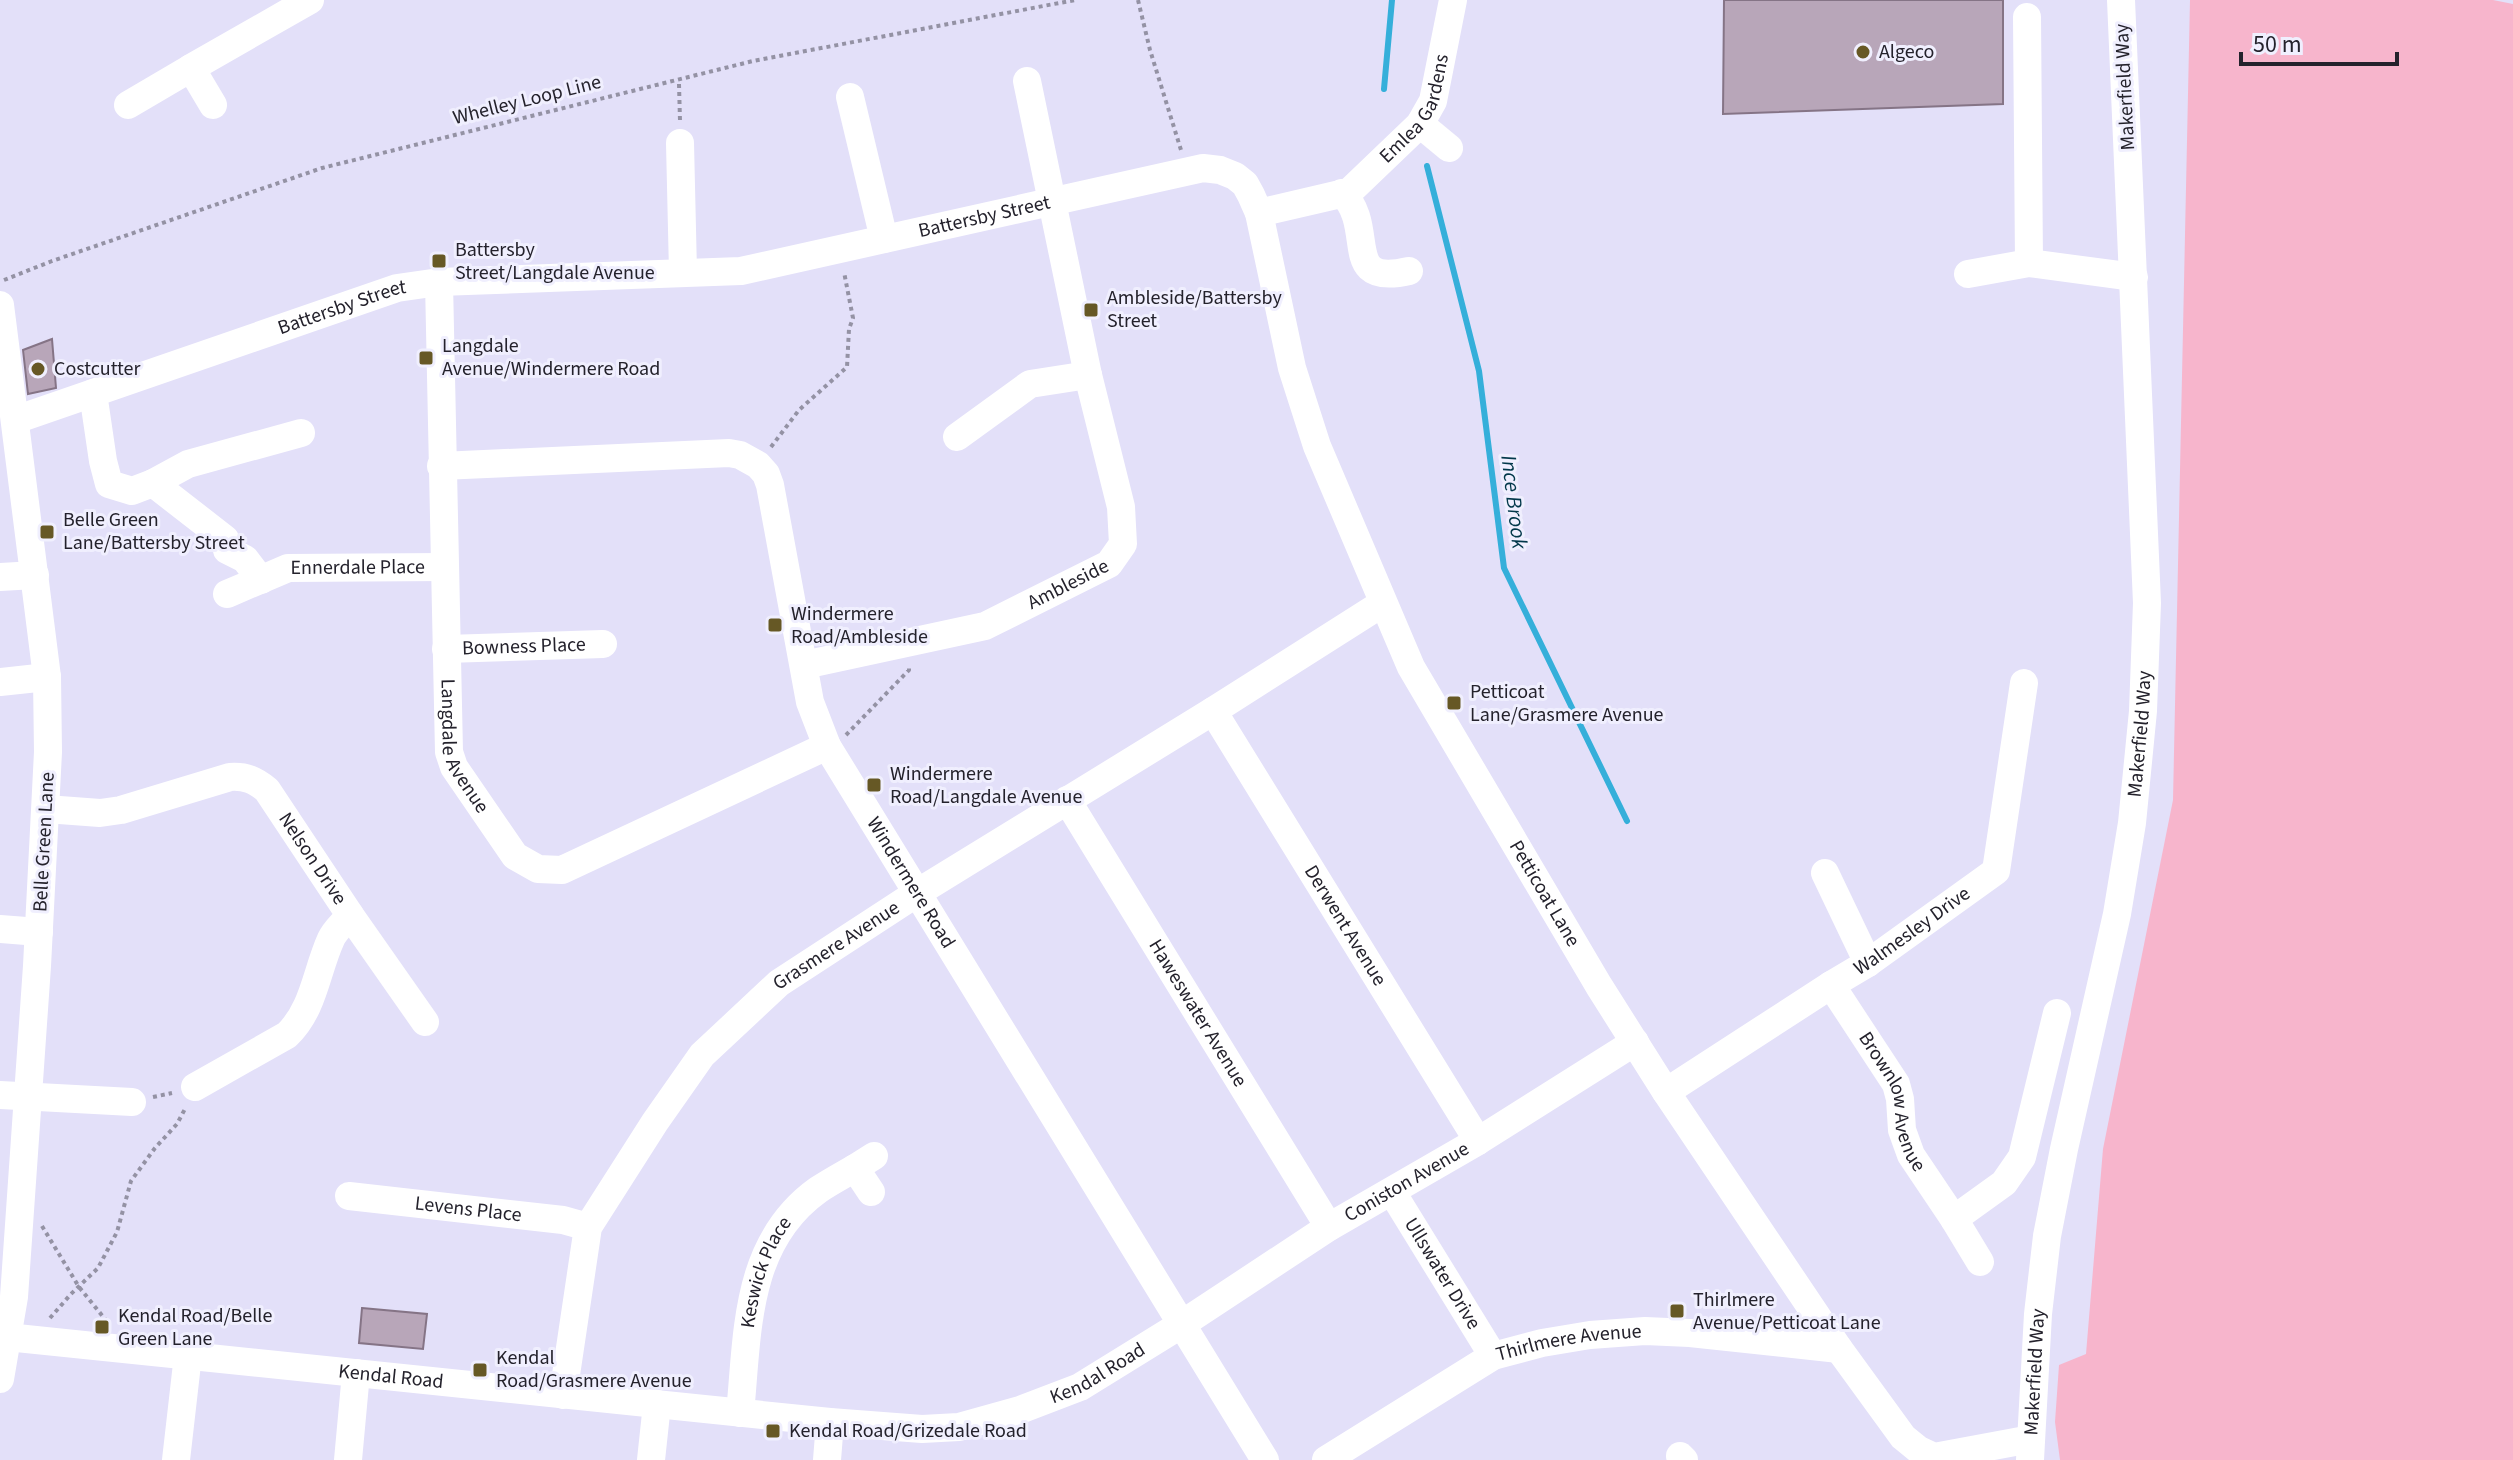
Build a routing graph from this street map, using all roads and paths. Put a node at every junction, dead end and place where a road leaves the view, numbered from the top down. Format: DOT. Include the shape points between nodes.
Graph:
graph roads {
  1 [pos="310,0"];
  2 [pos="1075,0"];
  3 [pos="1138,0"];
  4 [pos="1453,0"];
  5 [pos="2121,0"];
  6 [pos="2027,17"];
  7 [pos="191,68"];
  8 [pos="1027,81"];
  9 [pos="679,84"];
  10 [pos="850,97"];
  11 [pos="680,104"];
  12 [pos="128,105"];
  13 [pos="213,105"];
  14 [pos="1420,124"];
  15 [pos="680,143"];
  16 [pos="1449,148"];
  17 [pos="1187,172"];
  18 [pos="1235,176"];
  19 [pos="1342,193"];
  20 [pos="1052,202"];
  21 [pos="1259,213"];
  22 [pos="884,239"];
  23 [pos="840,249"];
  24 [pos="2029,263"];
  25 [pos="1409,271"];
  26 [pos="683,272"];
  27 [pos="1968,274"];
  28 [pos="2134,277"];
  29 [pos="0,282"];
  30 [pos="439,282"];
  31 [pos="0,305"];
  32 [pos="1088,375"];
  33 [pos="93,393"];
  34 [pos="15,420"];
  35 [pos="784,428"];
  36 [pos="301,433"];
  37 [pos="957,437"];
  38 [pos="441,466"];
  39 [pos="153,483"];
  40 [pos="445,567"];
  41 [pos="253,569"];
  42 [pos="35,575"];
  43 [pos="0,577"];
  44 [pos="227,594"];
  45 [pos="1383,603"];
  46 [pos="911,642"];
  47 [pos="603,644"];
  48 [pos="446,649"];
  49 [pos="804,665"];
  50 [pos="47,677"];
  51 [pos="0,682"];
  52 [pos="2024,683"];
  53 [pos="1213,711"];
  54 [pos="827,746"];
  55 [pos="1067,800"];
  56 [pos="46,809"];
  57 [pos="1825,873"];
  58 [pos="917,893"];
  59 [pos="350,915"];
  60 [pos="0,929"];
  61 [pos="39,932"];
  62 [pos="1868,963"];
  63 [pos="1831,985"];
  64 [pos="2057,1013"];
  65 [pos="425,1022"];
  66 [pos="1635,1042"];
  67 [pos="195,1087"];
  68 [pos="1666,1092"];
  69 [pos="0,1095"];
  70 [pos="28,1098"];
  71 [pos="132,1102"];
  72 [pos="1478,1141"];
  73 [pos="871,1192"];
  74 [pos="1392,1192"];
  75 [pos="22,1194"];
  76 [pos="349,1196"];
  77 [pos="1954,1219"];
  78 [pos="588,1227"];
  79 [pos="1329,1227"];
  80 [pos="1980,1262"];
  81 [pos="79,1287"];
  82 [pos="7,1296"];
  83 [pos="1182,1324"];
  84 [pos="18,1339"];
  85 [pos="126,1349"];
  86 [pos="1839,1349"];
  87 [pos="188,1355"];
  88 [pos="1493,1356"];
  89 [pos="356,1373"];
  90 [pos="0,1379"];
  91 [pos="563,1395"];
  92 [pos="657,1404"];
  93 [pos="740,1413"];
  94 [pos="830,1422"];
  95 [pos="2031,1450"];
  96 [pos="1942,1458"];
  97 [pos="176,1460"];
  98 [pos="348,1460"];
  99 [pos="651,1460"];
  100 [pos="827,1460"];
  101 [pos="1265,1460"];
  102 [pos="1326,1460"];
  1 -- 7 [label="street"];
  2 -- 29 [label="path, Whelley Loop Line" via="753,61 322,168"];
  3 -- 17 [label="path"];
  4 -- 14 [label="street, Emlea Gardens" via="1433,101"];
  5 -- 28 [label="street, Makerfield Way"];
  6 -- 24 [label="street"];
  7 -- 12 [label="street"];
  7 -- 13 [label="street"];
  8 -- 20 [label="street, Ambleside"];
  9 -- 11 [label="path"];
  10 -- 22 [label="street"];
  14 -- 16 [label="street"];
  14 -- 19 [label="street, Emlea Gardens"];
  15 -- 26 [label="street"];
  17 -- 18 [label="street, Battersby Street" via="1203,168"];
  17 -- 20 [label="street, Battersby Street"];
  18 -- 21 [label="street, Petticoat Lane" via="1245,184"];
  19 -- 21 [label="street, Emlea Gardens"];
  19 -- 25 [label="street" via="1354,204 1363,259 1371,270 1387,276"];
  20 -- 22 [label="street, Battersby Street"];
  20 -- 32 [label="street, Ambleside"];
  21 -- 45 [label="street, Petticoat Lane" via="1292,368 1317,446"];
  22 -- 23 [label="street, Battersby Street"];
  23 -- 26 [label="street, Battersby Street" via="741,271"];
  23 -- 35 [label="path" via="853,318 847,367"];
  24 -- 27 [label="street"];
  24 -- 28 [label="street"];
  26 -- 30 [label="street, Battersby Street"];
  28 -- 95 [label="street, Makerfield Way" via="2147,603 2143,711 2117,914 2047,1236"];
  30 -- 33 [label="street, Battersby Street" via="397,288"];
  30 -- 38 [label="street, Langdale Avenue"];
  31 -- 34 [label="street, Belle Green Lane"];
  32 -- 37 [label="street" via="1030,384"];
  32 -- 46 [label="street, Ambleside" via="1121,507 1123,544 1109,564 985,626"];
  33 -- 34 [label="street, Battersby Street"];
  33 -- 39 [label="street" via="109,484 132,491"];
  34 -- 42 [label="street, Belle Green Lane"];
  36 -- 39 [label="street" via="188,464"];
  38 -- 40 [label="street, Langdale Avenue"];
  38 -- 49 [label="street, Windermere Road" via="729,453 750,459 770,485"];
  39 -- 41 [label="street" via="225,539 227,550"];
  40 -- 41 [label="street, Ennerdale Place"];
  40 -- 48 [label="street, Langdale Avenue"];
  41 -- 44 [label="street, Ennerdale Place"];
  42 -- 43 [label="street"];
  42 -- 50 [label="street, Belle Green Lane"];
  45 -- 53 [label="street, Grasmere Avenue"];
  45 -- 66 [label="street, Petticoat Lane" via="1443,723"];
  46 -- 49 [label="street, Ambleside"];
  46 -- 54 [label="path" via="909,670 847,734"];
  47 -- 48 [label="street, Bowness Place"];
  48 -- 54 [label="street, Langdale Avenue" via="447,736 454,767 515,856 538,869 562,870"];
  49 -- 54 [label="street, Windermere Road" via="810,702"];
  50 -- 51 [label="street"];
  50 -- 56 [label="street, Belle Green Lane"];
  52 -- 62 [label="street, Walmesley Drive" via="1996,871"];
  53 -- 55 [label="street, Grasmere Avenue"];
  53 -- 72 [label="street, Derwent Avenue"];
  54 -- 58 [label="street, Windermere Road"];
  55 -- 58 [label="street, Grasmere Avenue"];
  55 -- 79 [label="street, Haweswater Avenue"];
  56 -- 59 [label="street, Nelson Drive" via="121,810 243,776 267,790"];
  56 -- 61 [label="street, Belle Green Lane"];
  57 -- 62 [label="street"];
  58 -- 78 [label="street, Grasmere Avenue" via="779,983 702,1055"];
  58 -- 83 [label="street, Windermere Road"];
  59 -- 65 [label="street"];
  59 -- 67 [label="street, Nelson Drive" via="332,936 297,1025"];
  60 -- 61 [label="street"];
  61 -- 70 [label="street, Belle Green Lane"];
  62 -- 63 [label="street, Walmesley Drive"];
  63 -- 68 [label="street, Walmesley Drive"];
  63 -- 77 [label="street, Brownlow Avenue" via="1896,1084 1911,1155"];
  64 -- 77 [label="street" via="2022,1157 2004,1183"];
  66 -- 68 [label="street, Petticoat Lane"];
  66 -- 72 [label="street, Coniston Avenue"];
  67 -- 71 [label="path"];
  67 -- 81 [label="path" via="177,1124 131,1181 117,1232 98,1268"];
  68 -- 86 [label="street, Petticoat Lane"];
  69 -- 70 [label="street"];
  70 -- 71 [label="street"];
  70 -- 75 [label="street, Belle Green Lane"];
  72 -- 74 [label="street, Coniston Avenue"];
  73 -- 93 [label="street, Keswick Place" via="864,1162 817,1191 777,1233 753,1293"];
  74 -- 79 [label="street, Coniston Avenue"];
  74 -- 88 [label="street, Ullswater Drive"];
  75 -- 81 [label="path"];
  75 -- 82 [label="street, Belle Green Lane"];
  76 -- 78 [label="street, Levens Place"];
  77 -- 80 [label="street, Brownlow Avenue"];
  78 -- 91 [label="street, Grasmere Avenue"];
  79 -- 83 [label="street, Coniston Avenue"];
  81 -- 84 [label="path"];
  81 -- 85 [label="path"];
  82 -- 84 [label="street, Belle Green Lane"];
  83 -- 94 [label="street, Kendal Road" via="1080,1387 959,1427"];
  83 -- 101 [label="street, Windermere Road"];
  84 -- 85 [label="street, Kendal Road"];
  84 -- 90 [label="street, Belle Green Lane"];
  85 -- 87 [label="street, Kendal Road"];
  86 -- 88 [label="street, Thirlmere Avenue" via="1645,1331 1578,1337"];
  86 -- 96 [label="street, Petticoat Lane" via="1903,1437"];
  87 -- 89 [label="street, Kendal Road"];
  87 -- 97 [label="street"];
  88 -- 102 [label="street, Thirlmere Avenue"];
  89 -- 91 [label="street, Kendal Road"];
  89 -- 98 [label="street"];
  91 -- 92 [label="street, Kendal Road"];
  92 -- 93 [label="street, Kendal Road"];
  92 -- 99 [label="street"];
  93 -- 94 [label="street, Kendal Road"];
  94 -- 100 [label="street"];
  95 -- 96 [label="street, Petticoat Lane"];
}
